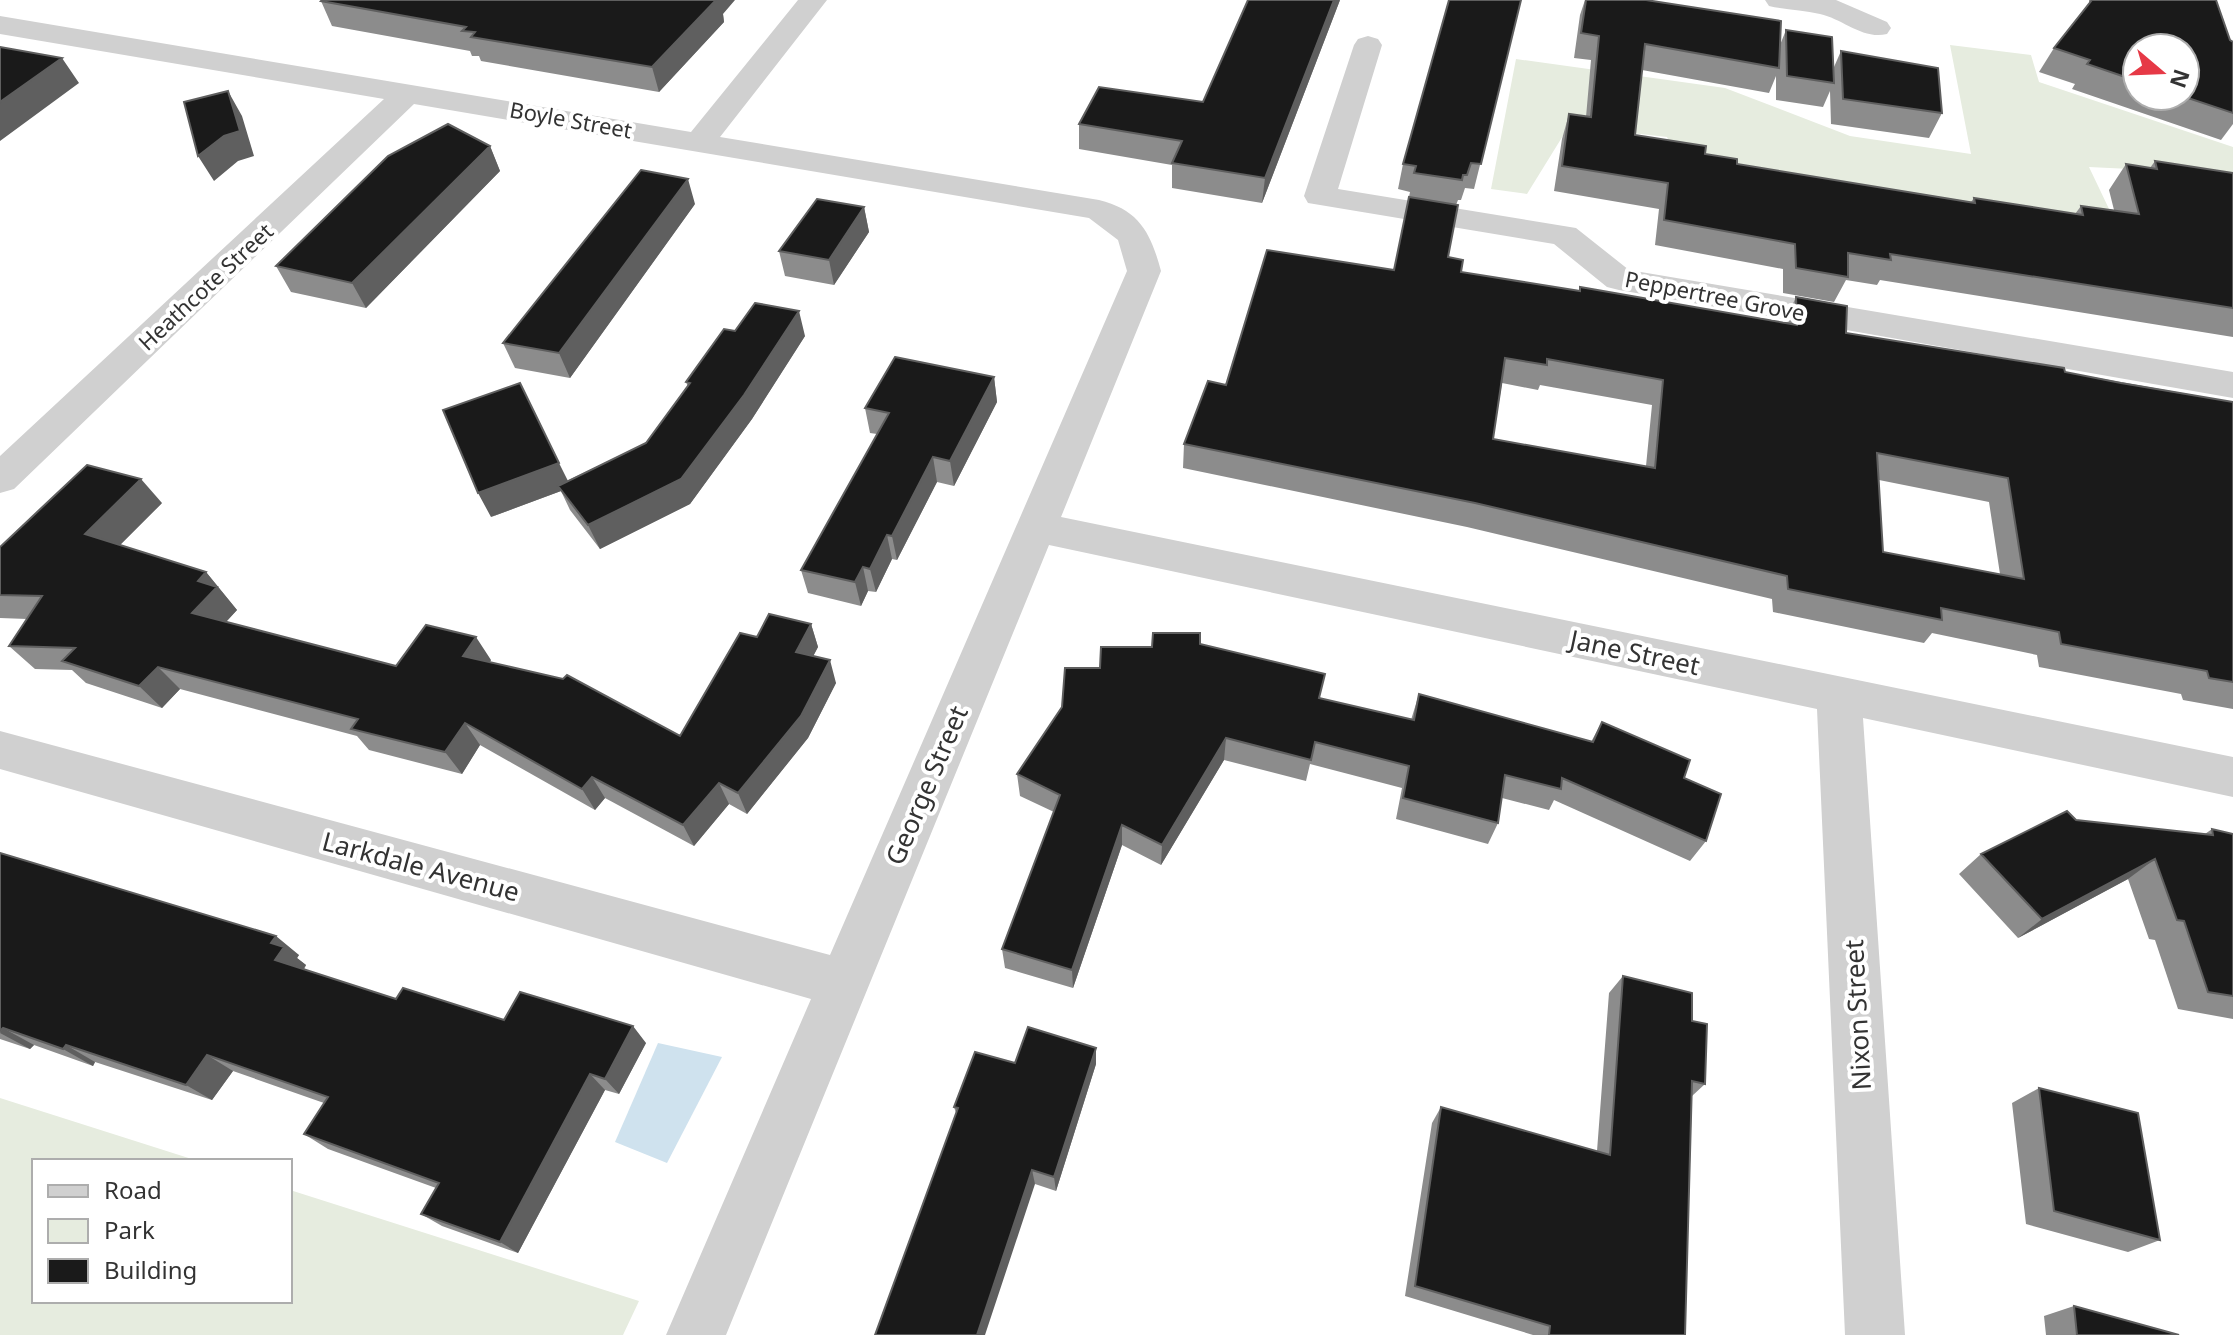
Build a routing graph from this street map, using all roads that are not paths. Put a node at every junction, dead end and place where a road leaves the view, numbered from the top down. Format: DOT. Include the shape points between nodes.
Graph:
graph roads {
  1 [pos="813,0"];
  2 [pos="1779,0"];
  3 [pos="0,25"];
  4 [pos="1877,28"];
  5 [pos="1368,45"];
  6 [pos="409,92"];
  7 [pos="700,141"];
  8 [pos="1134,235"];
  9 [pos="2233,385"];
  10 [pos="0,479"];
  11 [pos="1036,527"];
  12 [pos="1839,694"];
  13 [pos="0,750"];
  14 [pos="2233,777"];
  15 [pos="843,983"];
  16 [pos="696,1335"];
  17 [pos="1875,1335"];
  1 -- 7 [label="street"];
  2 -- 4 [label="street" via="1830,7"];
  3 -- 6 [label="street, Boyle Street"];
  5 -- 9 [label="street, Peppertree Grove" via="1320,196 1564,235 1619,279"];
  6 -- 7 [label="street, Boyle Street"];
  6 -- 10 [label="street, Heathcote Street"];
  7 -- 8 [label="street, Boyle Street" via="1099,210"];
  8 -- 11 [label="street, George Street" via="1144,271"];
  11 -- 12 [label="street, Jane Street"];
  11 -- 15 [label="street, George Street"];
  12 -- 14 [label="street, Jane Street"];
  12 -- 17 [label="street, Nixon Street"];
  13 -- 15 [label="street, Larkdale Avenue"];
  15 -- 16 [label="street, George Street"];
}
